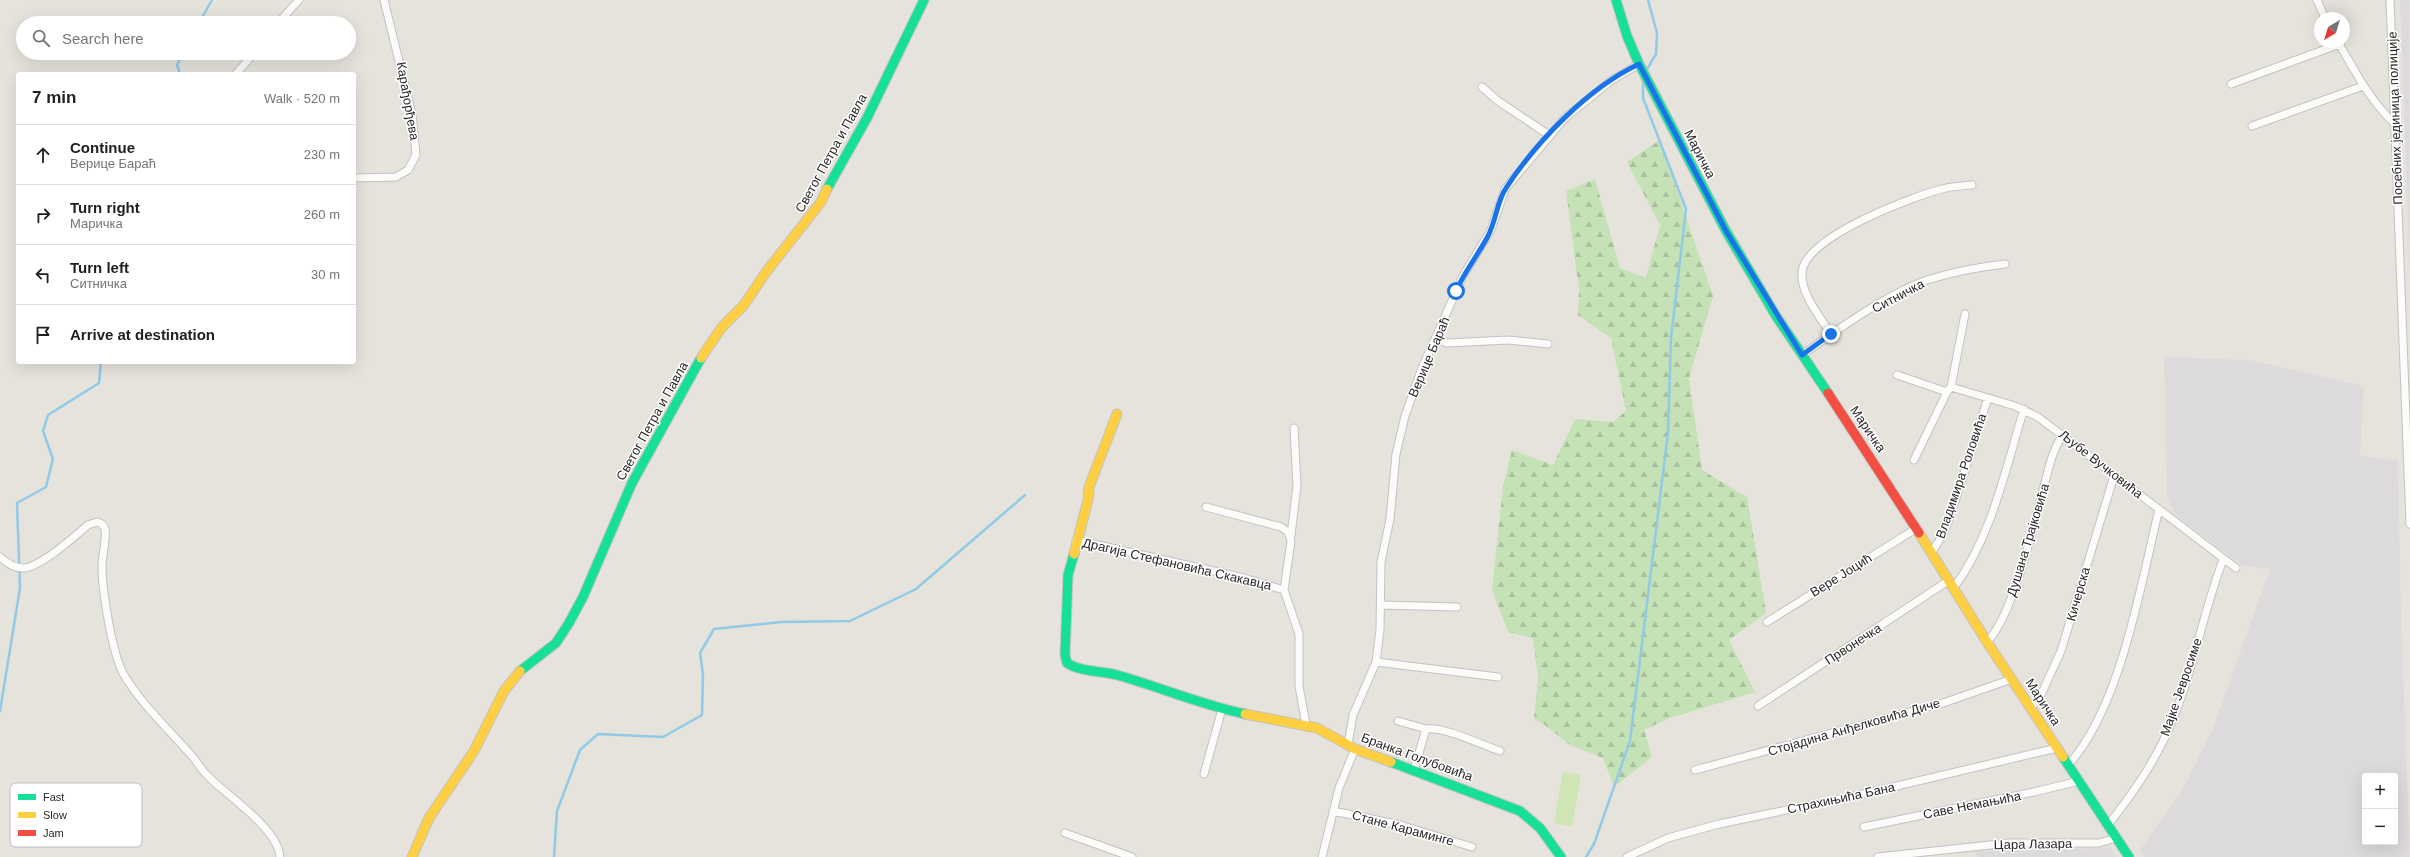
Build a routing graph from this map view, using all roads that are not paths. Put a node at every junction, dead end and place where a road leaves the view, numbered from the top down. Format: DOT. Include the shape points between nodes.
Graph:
graph roads {
  1 [pos="299,0"];
  2 [pos="384,0"];
  3 [pos="924,0"];
  4 [pos="1616,0"];
  5 [pos="2317,0"];
  6 [pos="2390,0"];
  7 [pos="2322,12"];
  8 [pos="284,16"];
  9 [pos="2326,48"];
  10 [pos="2342,48"];
  11 [pos="248,60"];
  12 [pos="1640,66"];
  13 [pos="238,72"];
  14 [pos="2231,84"];
  15 [pos="2363,86"];
  16 [pos="1482,87"];
  17 [pos="2395,124"];
  18 [pos="2252,126"];
  19 [pos="1549,135"];
  20 [pos="356,178"];
  21 [pos="1972,185"];
  22 [pos="2005,264"];
  23 [pos="2407,312"];
  24 [pos="1965,314"];
  25 [pos="1831,334"];
  26 [pos="1437,338"];
  27 [pos="1548,344"];
  28 [pos="1802,355"];
  29 [pos="1897,375"];
  30 [pos="1949,389"];
  31 [pos="1988,398"];
  32 [pos="2024,409"];
  33 [pos="1117,414"];
  34 [pos="1294,428"];
  35 [pos="2062,435"];
  36 [pos="1914,460"];
  37 [pos="2114,476"];
  38 [pos="1206,508"];
  39 [pos="2159,508"];
  40 [pos="2410,524"];
  41 [pos="1917,528"];
  42 [pos="1290,535"];
  43 [pos="1076,540"];
  44 [pos="1932,552"];
  45 [pos="0,557"];
  46 [pos="2223,560"];
  47 [pos="2236,568"];
  48 [pos="1951,585"];
  49 [pos="1284,590"];
  50 [pos="1380,605"];
  51 [pos="1457,607"];
  52 [pos="1767,622"];
  53 [pos="1987,642"];
  54 [pos="1376,662"];
  55 [pos="1498,677"];
  56 [pos="2012,679"];
  57 [pos="1758,706"];
  58 [pos="2031,708"];
  59 [pos="1222,709"];
  60 [pos="1398,721"];
  61 [pos="1306,724"];
  62 [pos="1426,729"];
  63 [pos="1352,747"];
  64 [pos="2057,748"];
  65 [pos="1500,751"];
  66 [pos="2069,764"];
  67 [pos="1414,770"];
  68 [pos="1695,770"];
  69 [pos="1204,774"];
  70 [pos="2079,781"];
  71 [pos="1333,811"];
  72 [pos="2108,825"];
  73 [pos="1864,827"];
  74 [pos="1065,833"];
  75 [pos="2116,838"];
  76 [pos="1472,847"];
  77 [pos="1922,854"];
  78 [pos="280,857"];
  79 [pos="412,857"];
  80 [pos="1132,857"];
  81 [pos="1322,857"];
  82 [pos="1561,857"];
  83 [pos="1627,857"];
  84 [pos="1878,857"];
  85 [pos="2129,857"];
  1 -- 8 [label="street"];
  2 -- 20 [label="street, Карађорђева" via="409,100 416,155 408,170 396,177"];
  3 -- 79 [label="street, Светог Петра и Павла" via="868,118 844,156 821,202 766,272 744,305 709,344 632,483 583,597 569,623 556,643 524,667 504,691 474,751 429,818"];
  4 -- 12 [label="street, Маричка"];
  5 -- 7 [label="street"];
  6 -- 17 [label="street, Посебних јединица полиције"];
  9 -- 14 [label="street"];
  10 -- 15 [label="street"];
  11 -- 13 [label="street"];
  12 -- 19 [label="street, Верице Бараћ" via="1626,70 1578,106"];
  12 -- 28 [label="street, Маричка" via="1726,231"];
  15 -- 17 [label="street" via="2381,111"];
  15 -- 18 [label="street"];
  16 -- 19 [label="street" via="1498,101"];
  17 -- 23 [label="street, Посебних јединица полиције"];
  19 -- 26 [label="street, Верице Бараћ" via="1505,189 1491,230 1463,276"];
  21 -- 25 [label="street" via="1943,188 1876,213 1834,236 1808,256 1802,266 1802,285"];
  22 -- 25 [label="street, Ситничка" via="1974,268 1926,281 1889,299"];
  23 -- 40 [label="street, Посебних јединица полиције"];
  24 -- 30 [label="street"];
  25 -- 28 [label="street, Ситничка"];
  26 -- 27 [label="street" via="1447,343 1508,340"];
  26 -- 50 [label="street, Верице Бараћ" via="1413,390 1399,442 1390,519 1381,562"];
  28 -- 41 [label="street, Маричка"];
  29 -- 30 [label="street, Љубе Вучковића"];
  30 -- 31 [label="street, Љубе Вучковића"];
  30 -- 36 [label="street"];
  31 -- 32 [label="street, Љубе Вучковића"];
  31 -- 44 [label="street, Владимира Роловића" via="1949,520"];
  32 -- 35 [label="street, Љубе Вучковића"];
  32 -- 48 [label="street" via="1985,532 1975,555"];
  33 -- 43 [label="street" via="1091,480"];
  34 -- 42 [label="street" via="1297,486"];
  35 -- 37 [label="street, Љубе Вучковића"];
  35 -- 53 [label="street, Душана Трајковића" via="2055,447 2007,608 1997,630"];
  37 -- 39 [label="street, Љубе Вучковића"];
  37 -- 58 [label="street, Кичерска" via="2061,651 2040,697"];
  38 -- 42 [label="street" via="1281,527"];
  39 -- 46 [label="street, Љубе Вучковића"];
  39 -- 66 [label="street" via="2132,621 2113,684 2088,738"];
  41 -- 44 [label="street, Маричка"];
  41 -- 52 [label="street, Вере Јоцић"];
  42 -- 49 [label="street"];
  43 -- 49 [label="street, Драгија Стефановића Скакавца" via="1244,578"];
  43 -- 59 [label="street, Бранка Голубовића" via="1068,575 1065,655 1068,664 1075,668 1105,672 1152,685"];
  44 -- 48 [label="street, Маричка"];
  45 -- 78 [label="street" via="14,566 26,568 94,522 104,526 102,580 116,654 124,676 167,732 191,755 209,778 270,833"];
  46 -- 47 [label="street, Љубе Вучковића"];
  46 -- 72 [label="street, Мајке Јевросиме" via="2173,719 2153,762 2133,794"];
  48 -- 53 [label="street, Маричка"];
  48 -- 57 [label="street, Првонечка"];
  49 -- 61 [label="street, Драгија Стефановића Скакавца" via="1299,634 1299,686"];
  50 -- 51 [label="street"];
  50 -- 54 [label="street, Верице Бараћ"];
  53 -- 56 [label="street, Маричка"];
  54 -- 55 [label="street"];
  54 -- 63 [label="street, Верице Бараћ" via="1353,715"];
  56 -- 58 [label="street, Маричка"];
  56 -- 68 [label="street, Стојадина Анђелковића Диче" via="1928,707"];
  58 -- 64 [label="street, Маричка"];
  59 -- 61 [label="street, Бранка Голубовића"];
  59 -- 69 [label="street"];
  60 -- 62 [label="street"];
  61 -- 63 [label="street, Бранка Голубовића" via="1327,732"];
  62 -- 65 [label="street" via="1435,728"];
  62 -- 67 [label="street"];
  63 -- 67 [label="street, Бранка Голубовића"];
  63 -- 71 [label="street, Верице Бараћ"];
  64 -- 66 [label="street, Маричка"];
  64 -- 83 [label="street, Страхињића Бана" via="1859,795 1719,824 1668,838"];
  66 -- 70 [label="street, Маричка"];
  67 -- 82 [label="street, Бранка Голубовића" via="1520,811 1540,828"];
  70 -- 72 [label="street, Маричка"];
  70 -- 73 [label="street, Саве Немањића"];
  71 -- 76 [label="street, Стане Караминге" via="1400,825"];
  71 -- 81 [label="street, Верице Бараћ"];
  72 -- 75 [label="street, Маричка"];
  74 -- 80 [label="street"];
  75 -- 77 [label="street, Цара Лазара" via="2099,843 2009,843"];
  75 -- 85 [label="street, Маричка"];
  77 -- 84 [label="street, Цара Лазара"];
}
